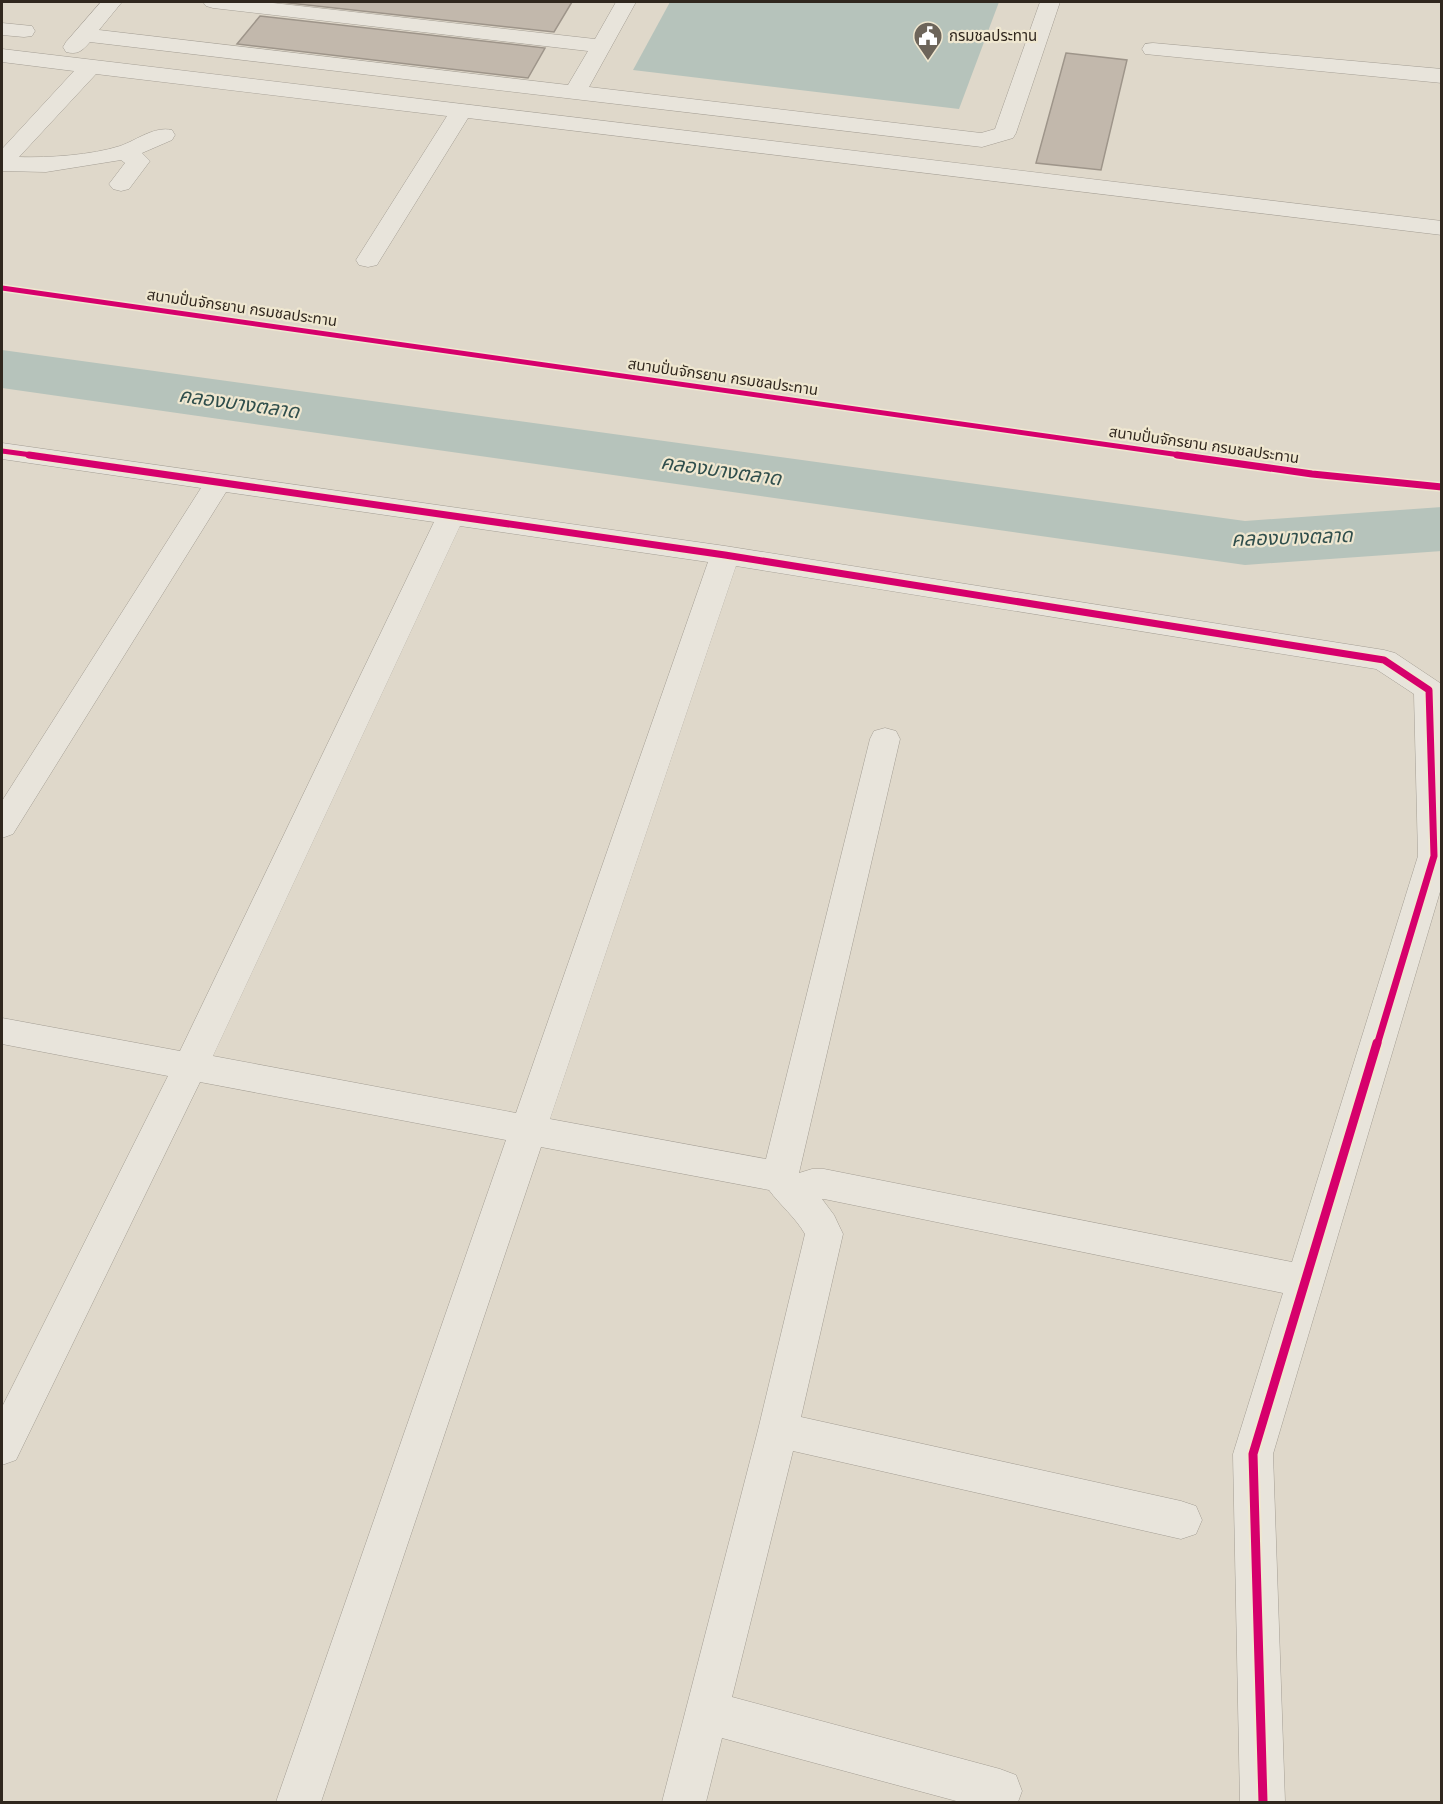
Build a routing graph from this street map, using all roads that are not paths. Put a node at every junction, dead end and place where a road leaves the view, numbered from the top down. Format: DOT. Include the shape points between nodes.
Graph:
graph roads {
  1 [pos="112,2"];
  2 [pos="213,2"];
  3 [pos="626,2"];
  4 [pos="1050,2"];
  5 [pos="2,29"];
  6 [pos="24,32"];
  7 [pos="85,35"];
  8 [pos="601,46"];
  9 [pos="1153,49"];
  10 [pos="2,57"];
  11 [pos="58,64"];
  12 [pos="90,67"];
  13 [pos="1442,76"];
  14 [pos="575,93"];
  15 [pos="461,112"];
  16 [pos="164,135"];
  17 [pos="125,152"];
  18 [pos="2,163"];
  19 [pos="121,184"];
  20 [pos="1442,228"];
  21 [pos="368,260"];
  22 [pos="2,451"];
  23 [pos="218,482"];
  24 [pos="451,516"];
  25 [pos="725,555"];
  26 [pos="885,739"];
  27 [pos="2,826"];
  28 [pos="2,1031"];
  29 [pos="190,1067"];
  30 [pos="528,1131"];
  31 [pos="785,1184"];
  32 [pos="1305,1281"];
  33 [pos="778,1430"];
  34 [pos="2,1447"];
  35 [pos="1182,1520"];
  36 [pos="707,1712"];
  37 [pos="1000,1791"];
  38 [pos="298,1803"];
  39 [pos="684,1803"];
  40 [pos="1263,1803"];
  1 -- 7 [label="street"];
  2 -- 8 [label="street"];
  3 -- 8 [label="street"];
  4 -- 14 [label="street" via="1005,133 982,140"];
  5 -- 6 [label="street"];
  7 -- 11 [label="street"];
  7 -- 14 [label="street"];
  8 -- 14 [label="street"];
  9 -- 13 [label="street"];
  10 -- 11 [label="street"];
  11 -- 12 [label="street"];
  12 -- 15 [label="street"];
  12 -- 18 [label="street"];
  15 -- 20 [label="street"];
  15 -- 21 [label="street"];
  16 -- 17 [label="street"];
  17 -- 18 [label="street" via="46,165"];
  17 -- 19 [label="street" via="138,161"];
  22 -- 23 [label="street"];
  23 -- 24 [label="street"];
  23 -- 27 [label="street"];
  24 -- 25 [label="street"];
  24 -- 29 [label="street"];
  25 -- 30 [label="street"];
  25 -- 32 [label="street" via="1384,660 1429,690 1434,856"];
  26 -- 31 [label="street"];
  28 -- 29 [label="street"];
  29 -- 30 [label="street"];
  29 -- 34 [label="street"];
  30 -- 31 [label="street"];
  30 -- 38 [label="street"];
  31 -- 32 [label="street" via="836,1186"];
  31 -- 33 [label="street" via="820,1223 824,1234"];
  32 -- 40 [label="street" via="1253,1454"];
  33 -- 35 [label="street"];
  33 -- 36 [label="street"];
  36 -- 37 [label="street"];
  36 -- 39 [label="street"];
}
